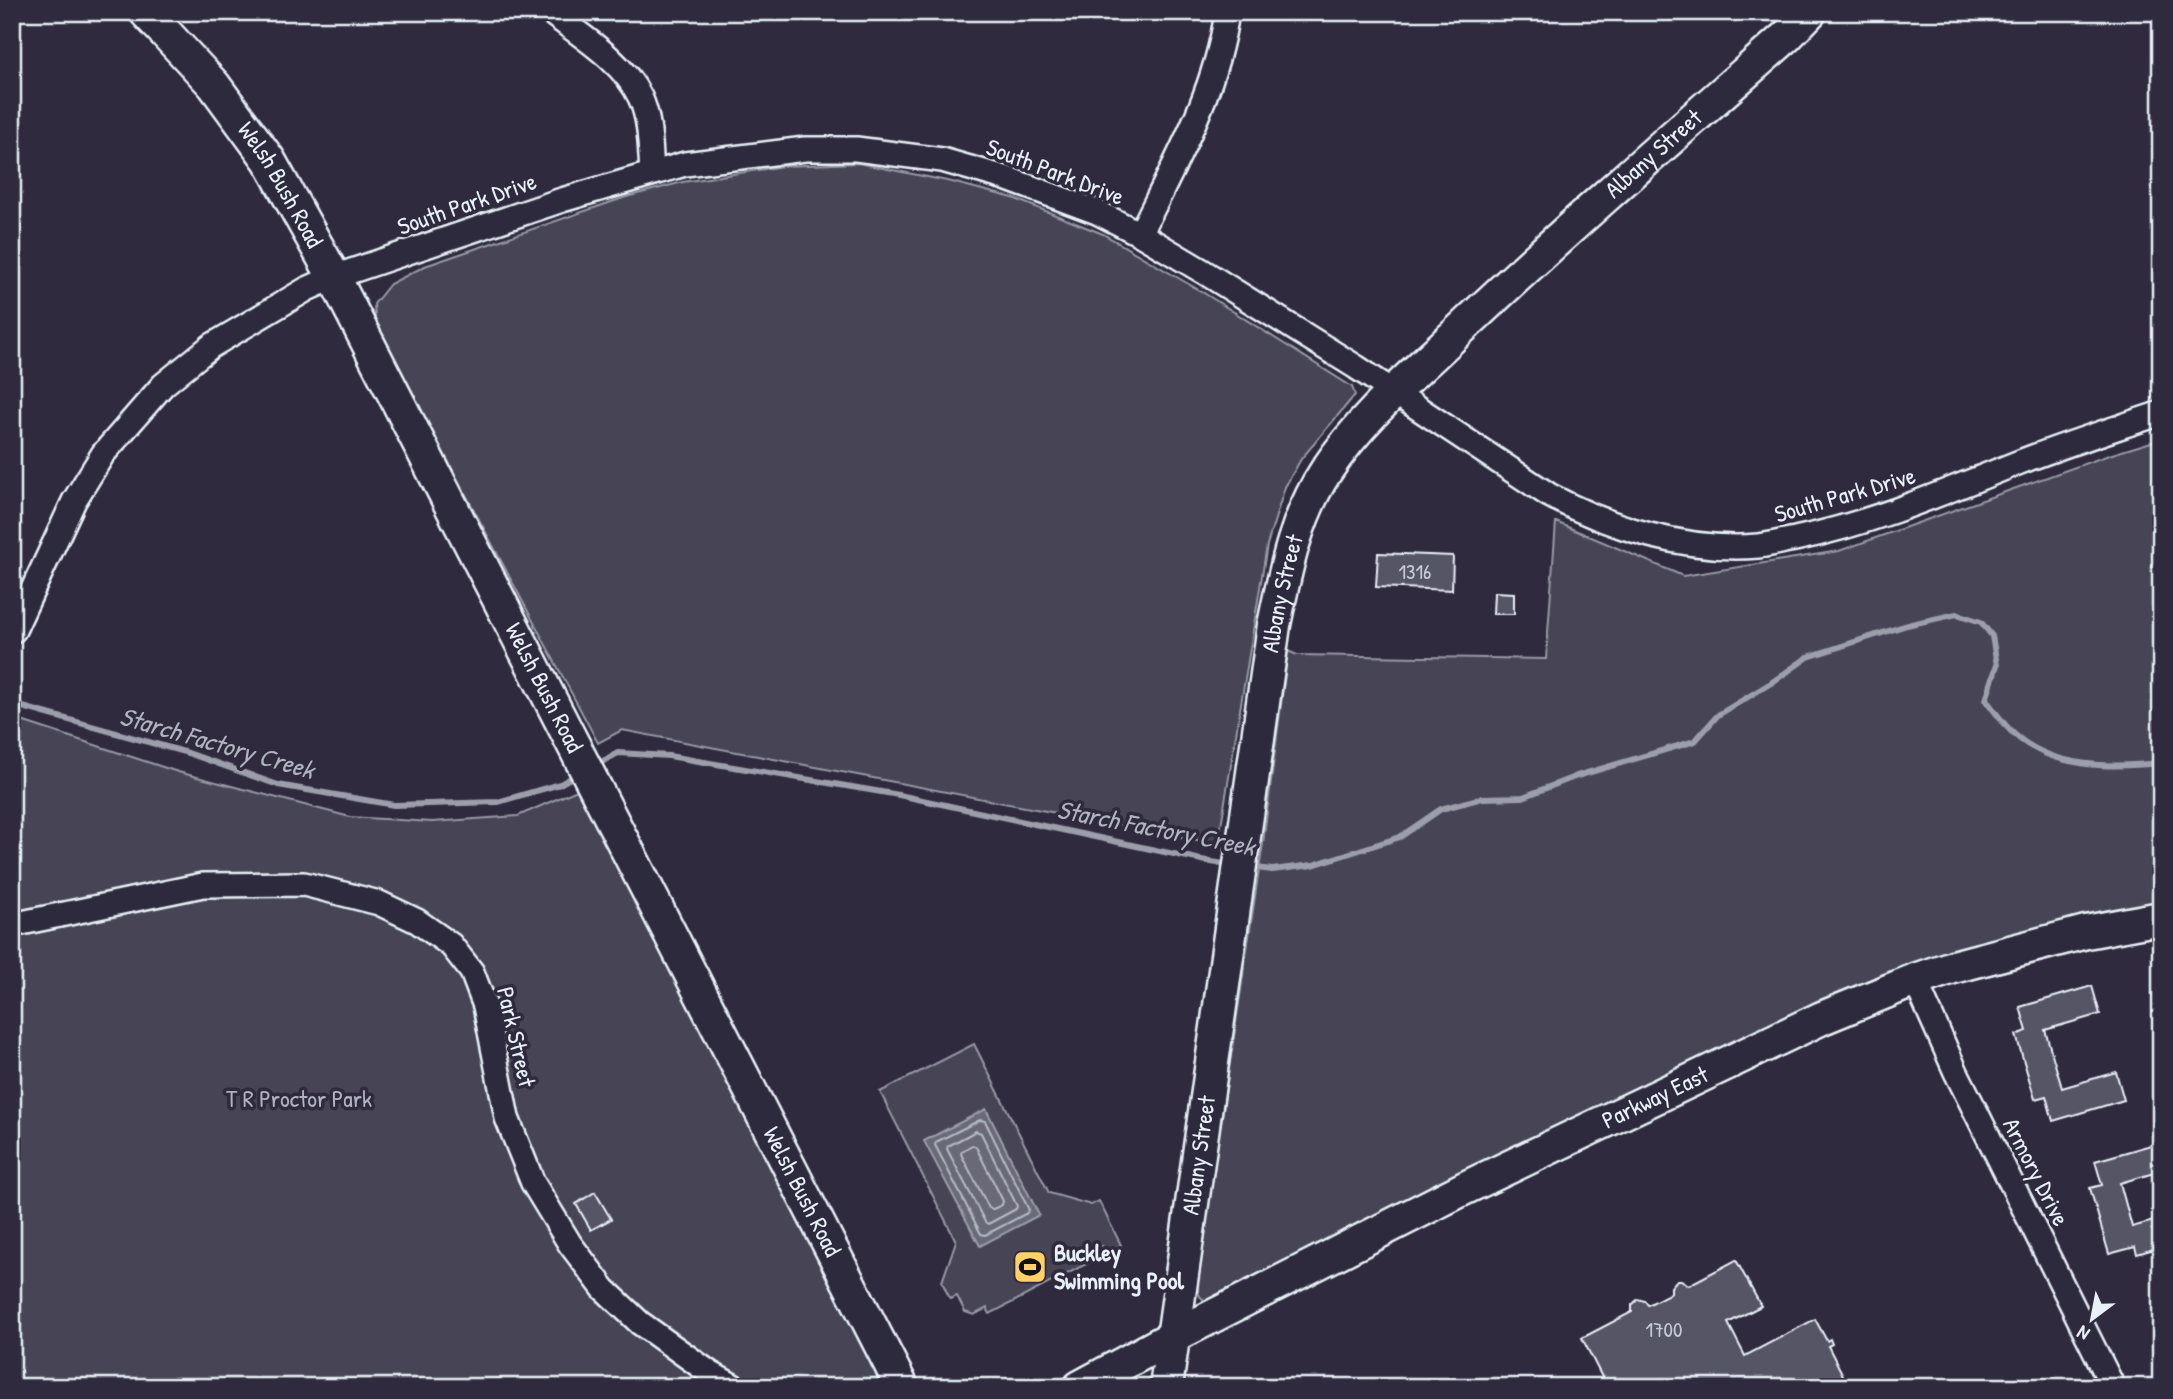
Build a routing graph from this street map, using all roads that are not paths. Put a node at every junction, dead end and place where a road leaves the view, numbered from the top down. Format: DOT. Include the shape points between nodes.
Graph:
graph roads {
  1 [pos="146,12"];
  2 [pos="550,12"];
  3 [pos="1227,12"];
  4 [pos="1811,12"];
  5 [pos="652,172"];
  6 [pos="1140,234"];
  7 [pos="334,277"];
  8 [pos="1394,394"];
  9 [pos="2161,413"];
  10 [pos="14,630"];
  11 [pos="2161,918"];
  12 [pos="12,925"];
  13 [pos="1914,980"];
  14 [pos="1174,1336"];
  15 [pos="735,1387"];
  16 [pos="902,1387"];
  17 [pos="1080,1387"];
  18 [pos="1166,1387"];
  19 [pos="2113,1387"];
  1 -- 7 [label="street, Welsh Bush Road" via="214,85 269,160"];
  2 -- 5 [label="street" via="629,78 648,126"];
  3 -- 6 [label="street" via="1224,39 1198,119"];
  4 -- 8 [label="street, Albany Street" via="1549,246"];
  5 -- 6 [label="street, South Park Drive" via="805,149 856,149 930,158 1005,178 1097,212"];
  5 -- 7 [label="street, South Park Drive"];
  6 -- 8 [label="street, South Park Drive"];
  7 -- 10 [label="street, South Park Drive" via="211,345 163,385 103,454 74,500"];
  7 -- 16 [label="street, Welsh Bush Road"];
  8 -- 9 [label="street, South Park Drive" via="1577,510 1648,534 1706,546 1758,546 1832,531"];
  8 -- 14 [label="street, Albany Street" via="1360,427 1325,472 1290,550 1274,625"];
  11 -- 13 [label="street, Parkway East" via="2085,932"];
  12 -- 15 [label="street, Park Street" via="203,885 304,884 379,902 417,921 451,945 472,972 485,1006 507,1118 533,1183 570,1244 604,1289 640,1323"];
  13 -- 14 [label="street, Parkway East" via="1822,1018 1463,1189"];
  13 -- 19 [label="street, Armory Drive"];
  14 -- 17 [label="street, Parkway East"];
  14 -- 18 [label="street, Albany Street"];
}
